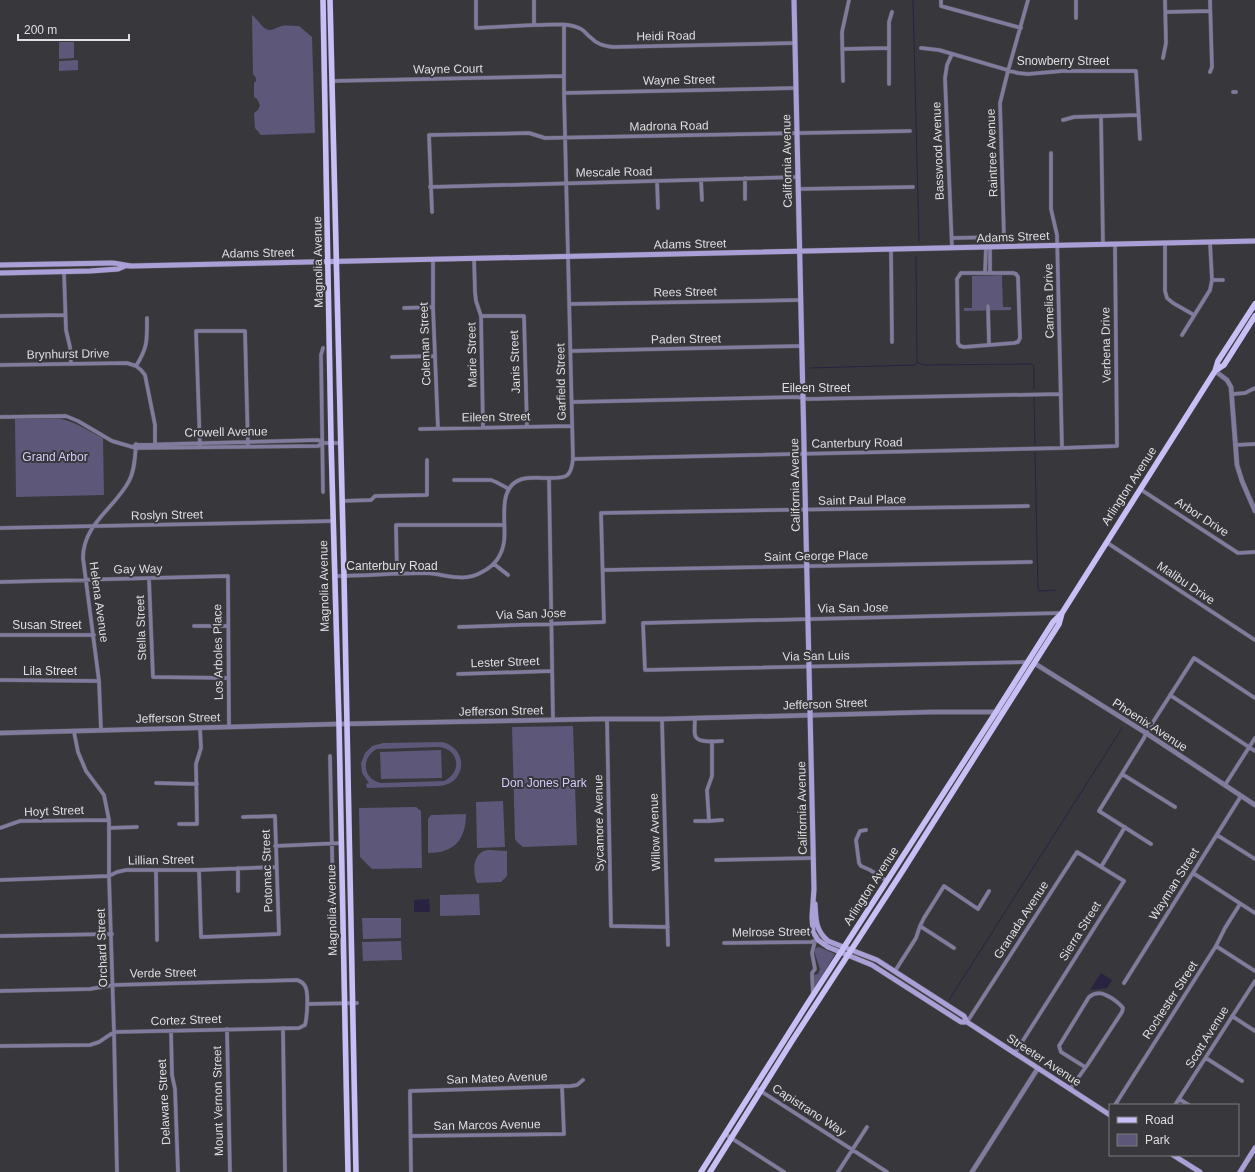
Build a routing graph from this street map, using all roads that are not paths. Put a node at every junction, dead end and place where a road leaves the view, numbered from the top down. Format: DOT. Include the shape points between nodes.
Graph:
graph roads {
  1 [pos="323,0"];
  2 [pos="330,0"];
  3 [pos="476,0"];
  4 [pos="534,0"];
  5 [pos="794,0"];
  6 [pos="849,0"];
  7 [pos="941,0"];
  8 [pos="1028,0"];
  9 [pos="1076,0"];
  10 [pos="1165,0"];
  11 [pos="1210,0"];
  12 [pos="1210,11"];
  13 [pos="892,12"];
  14 [pos="1166,12"];
  15 [pos="1076,18"];
  16 [pos="534,25"];
  17 [pos="564,25"];
  18 [pos="1021,28"];
  19 [pos="795,43"];
  20 [pos="888,48"];
  21 [pos="921,48"];
  22 [pos="843,49"];
  23 [pos="952,54"];
  24 [pos="1163,58"];
  25 [pos="1008,71"];
  26 [pos="1210,72"];
  27 [pos="564,76"];
  28 [pos="332,81"];
  29 [pos="325,82"];
  30 [pos="843,82"];
  31 [pos="889,84"];
  32 [pos="796,88"];
  33 [pos="564,93"];
  34 [pos="1138,115"];
  35 [pos="1101,116"];
  36 [pos="1063,120"];
  37 [pos="910,131"];
  38 [pos="797,134"];
  39 [pos="565,138"];
  40 [pos="1140,139"];
  41 [pos="1051,153"];
  42 [pos="798,177"];
  43 [pos="745,178"];
  44 [pos="700,180"];
  45 [pos="657,181"];
  46 [pos="566,183"];
  47 [pos="430,187"];
  48 [pos="913,187"];
  49 [pos="798,189"];
  50 [pos="745,199"];
  51 [pos="702,200"];
  52 [pos="658,208"];
  53 [pos="432,212"];
  54 [pos="952,238"];
  55 [pos="1210,242"];
  56 [pos="1255,242"];
  57 [pos="1166,243"];
  58 [pos="1057,245"];
  59 [pos="1103,245"];
  60 [pos="1115,245"];
  61 [pos="988,247"];
  62 [pos="952,248"];
  63 [pos="891,250"];
  64 [pos="799,252"];
  65 [pos="568,256"];
  66 [pos="474,258"];
  67 [pos="433,259"];
  68 [pos="329,262"];
  69 [pos="336,262"];
  70 [pos="107,263"];
  71 [pos="0,265"];
  72 [pos="124,266"];
  73 [pos="102,270"];
  74 [pos="64,272"];
  75 [pos="0,273"];
  76 [pos="985,273"];
  77 [pos="990,273"];
  78 [pos="1212,280"];
  79 [pos="1223,280"];
  80 [pos="800,300"];
  81 [pos="570,304"];
  82 [pos="1255,304"];
  83 [pos="988,306"];
  84 [pos="433,307"];
  85 [pos="404,308"];
  86 [pos="65,315"];
  87 [pos="1194,315"];
  88 [pos="0,316"];
  89 [pos="481,316"];
  90 [pos="1255,316"];
  91 [pos="147,318"];
  92 [pos="1182,335"];
  93 [pos="892,342"];
  94 [pos="989,345"];
  95 [pos="802,346"];
  96 [pos="323,348"];
  97 [pos="571,351"];
  98 [pos="435,356"];
  99 [pos="392,357"];
  100 [pos="71,364"];
  101 [pos="0,365"];
  102 [pos="136,366"];
  103 [pos="1215,371"];
  104 [pos="1255,388"];
  105 [pos="1061,394"];
  106 [pos="1232,394"];
  107 [pos="803,398"];
  108 [pos="572,402"];
  109 [pos="0,417"];
  110 [pos="572,426"];
  111 [pos="527,427"];
  112 [pos="483,428"];
  113 [pos="420,429"];
  114 [pos="438,429"];
  115 [pos="248,441"];
  116 [pos="323,443"];
  117 [pos="331,443"];
  118 [pos="340,443"];
  119 [pos="156,444"];
  120 [pos="200,444"];
  121 [pos="1255,444"];
  122 [pos="136,446"];
  123 [pos="248,446"];
  124 [pos="1117,446"];
  125 [pos="1235,446"];
  126 [pos="1062,448"];
  127 [pos="804,455"];
  128 [pos="573,459"];
  129 [pos="427,460"];
  130 [pos="549,478"];
  131 [pos="454,480"];
  132 [pos="1140,489"];
  133 [pos="509,490"];
  134 [pos="323,492"];
  135 [pos="342,501"];
  136 [pos="1028,506"];
  137 [pos="805,511"];
  138 [pos="1255,511"];
  139 [pos="334,521"];
  140 [pos="504,525"];
  141 [pos="93,526"];
  142 [pos="0,528"];
  143 [pos="1106,542"];
  144 [pos="1255,552"];
  145 [pos="1031,562"];
  146 [pos="494,564"];
  147 [pos="807,567"];
  148 [pos="602,570"];
  149 [pos="397,574"];
  150 [pos="508,575"];
  151 [pos="228,576"];
  152 [pos="335,576"];
  153 [pos="344,576"];
  154 [pos="149,579"];
  155 [pos="86,580"];
  156 [pos="0,582"];
  157 [pos="1062,613"];
  158 [pos="807,619"];
  159 [pos="644,623"];
  160 [pos="552,624"];
  161 [pos="194,626"];
  162 [pos="228,626"];
  163 [pos="459,626"];
  164 [pos="0,635"];
  165 [pos="94,635"];
  166 [pos="1255,640"];
  167 [pos="1027,662"];
  168 [pos="1034,663"];
  169 [pos="808,666"];
  170 [pos="552,671"];
  171 [pos="458,674"];
  172 [pos="228,678"];
  173 [pos="0,680"];
  174 [pos="99,681"];
  175 [pos="1170,695"];
  176 [pos="1255,698"];
  177 [pos="986,712"];
  178 [pos="996,712"];
  179 [pos="1003,712"];
  180 [pos="810,714"];
  181 [pos="695,718"];
  182 [pos="607,719"];
  183 [pos="662,719"];
  184 [pos="553,720"];
  185 [pos="990,723"];
  186 [pos="339,724"];
  187 [pos="346,724"];
  188 [pos="229,727"];
  189 [pos="200,728"];
  190 [pos="101,730"];
  191 [pos="74,732"];
  192 [pos="0,733"];
  193 [pos="1146,733"];
  194 [pos="1255,738"];
  195 [pos="712,741"];
  196 [pos="722,741"];
  197 [pos="1249,747"];
  198 [pos="1255,751"];
  199 [pos="330,756"];
  200 [pos="1122,774"];
  201 [pos="156,783"];
  202 [pos="197,784"];
  203 [pos="1225,785"];
  204 [pos="1241,796"];
  205 [pos="1255,805"];
  206 [pos="1175,807"];
  207 [pos="243,817"];
  208 [pos="109,820"];
  209 [pos="722,820"];
  210 [pos="695,821"];
  211 [pos="709,821"];
  212 [pos="179,824"];
  213 [pos="137,827"];
  214 [pos="1125,827"];
  215 [pos="0,828"];
  216 [pos="109,828"];
  217 [pos="866,830"];
  218 [pos="1217,835"];
  219 [pos="342,843"];
  220 [pos="332,844"];
  221 [pos="1151,844"];
  222 [pos="276,846"];
  223 [pos="813,858"];
  224 [pos="1255,859"];
  225 [pos="716,860"];
  226 [pos="276,867"];
  227 [pos="1101,867"];
  228 [pos="238,868"];
  229 [pos="156,870"];
  230 [pos="199,870"];
  231 [pos="1193,873"];
  232 [pos="109,876"];
  233 [pos="0,880"];
  234 [pos="887,881"];
  235 [pos="814,889"];
  236 [pos="238,891"];
  237 [pos="989,891"];
  238 [pos="1240,904"];
  239 [pos="1255,913"];
  240 [pos="920,926"];
  241 [pos="668,927"];
  242 [pos="112,934"];
  243 [pos="0,936"];
  244 [pos="157,940"];
  245 [pos="816,941"];
  246 [pos="724,943"];
  247 [pos="668,945"];
  248 [pos="1216,946"];
  249 [pos="954,948"];
  250 [pos="336,949"];
  251 [pos="843,950"];
  252 [pos="850,952"];
  253 [pos="895,971"];
  254 [pos="1255,971"];
  255 [pos="1255,980"];
  256 [pos="1124,983"];
  257 [pos="113,985"];
  258 [pos="0,991"];
  259 [pos="813,996"];
  260 [pos="346,1003"];
  261 [pos="355,1003"];
  262 [pos="307,1004"];
  263 [pos="1232,1016"];
  264 [pos="967,1022"];
  265 [pos="283,1028"];
  266 [pos="227,1029"];
  267 [pos="171,1031"];
  268 [pos="1255,1031"];
  269 [pos="114,1032"];
  270 [pos="0,1046"];
  271 [pos="1015,1053"];
  272 [pos="1206,1058"];
  273 [pos="1085,1067"];
  274 [pos="1038,1068"];
  275 [pos="583,1080"];
  276 [pos="1242,1081"];
  277 [pos="562,1086"];
  278 [pos="758,1089"];
  279 [pos="1070,1089"];
  280 [pos="1179,1099"];
  281 [pos="1116,1104"];
  282 [pos="1176,1104"];
  283 [pos="1187,1104"];
  284 [pos="1109,1113"];
  285 [pos="867,1127"];
  286 [pos="725,1134"];
  287 [pos="411,1136"];
  288 [pos="732,1138"];
  289 [pos="1255,1148"];
  290 [pos="852,1150"];
  291 [pos="1176,1156"];
  292 [pos="117,1172"];
  293 [pos="178,1172"];
  294 [pos="230,1172"];
  295 [pos="285,1172"];
  296 [pos="348,1172"];
  297 [pos="356,1172"];
  298 [pos="411,1172"];
  299 [pos="701,1172"];
  300 [pos="710,1172"];
  301 [pos="784,1172"];
  302 [pos="838,1172"];
  303 [pos="887,1172"];
  304 [pos="972,1172"];
  305 [pos="1200,1172"];
  306 [pos="1240,1172"];
  1 -- 29 [label="main road, Magnolia Avenue"];
  2 -- 28 [label="main road, Magnolia Avenue"];
  3 -- 16 [label="street" via="476,28"];
  4 -- 16 [label="street"];
  5 -- 19 [label="main road, California Avenue"];
  6 -- 22 [label="street" via="842,32"];
  7 -- 18 [label="street" via="941,6"];
  8 -- 18 [label="street, Raintree Avenue"];
  9 -- 15 [label="street"];
  10 -- 14 [label="street"];
  11 -- 12 [label="street"];
  12 -- 14 [label="street"];
  12 -- 26 [label="street"];
  13 -- 20 [label="street"];
  14 -- 24 [label="street" via="1166,43"];
  16 -- 17 [label="street, Heidi Road"];
  17 -- 19 [label="street, Heidi Road" via="581,29 597,43 613,47"];
  17 -- 27 [label="street, Garfield Street"];
  18 -- 25 [label="street, Raintree Avenue"];
  19 -- 32 [label="main road, California Avenue"];
  20 -- 22 [label="street"];
  20 -- 31 [label="street"];
  21 -- 23 [label="street, Snowberry Street"];
  22 -- 30 [label="street"];
  23 -- 25 [label="street, Snowberry Street"];
  23 -- 54 [label="street, Basswood Avenue" via="945,78"];
  25 -- 34 [label="street, Snowberry Street" via="1028,74 1062,71 1136,71"];
  25 -- 54 [label="street, Raintree Avenue" via="1000,103 1004,237"];
  27 -- 28 [label="street, Wayne Court"];
  27 -- 33 [label="street, Garfield Street"];
  28 -- 29 [label="main road"];
  28 -- 69 [label="main road, Magnolia Avenue"];
  29 -- 68 [label="main road, Magnolia Avenue"];
  32 -- 33 [label="street, Wayne Street"];
  32 -- 38 [label="main road, California Avenue"];
  33 -- 39 [label="street, Garfield Street"];
  34 -- 35 [label="street"];
  34 -- 40 [label="street"];
  35 -- 36 [label="street"];
  35 -- 59 [label="street"];
  37 -- 38 [label="street, Madrona Road"];
  38 -- 39 [label="street, Madrona Road"];
  38 -- 42 [label="main road, California Avenue"];
  39 -- 46 [label="street, Garfield Street"];
  39 -- 47 [label="street, Madrona Road" via="545,138 529,133 429,135"];
  41 -- 58 [label="street, Camelia Drive" via="1051,209 1056,225"];
  42 -- 43 [label="street, Mescale Road"];
  42 -- 49 [label="main road, California Avenue"];
  43 -- 44 [label="street, Mescale Road"];
  43 -- 50 [label="street"];
  44 -- 45 [label="street, Mescale Road"];
  44 -- 51 [label="street"];
  45 -- 46 [label="street, Mescale Road"];
  45 -- 52 [label="street"];
  46 -- 47 [label="street, Mescale Road"];
  46 -- 65 [label="street, Garfield Street"];
  47 -- 53 [label="street"];
  48 -- 49 [label="street"];
  49 -- 64 [label="main road, California Avenue"];
  54 -- 62 [label="street, Basswood Avenue"];
  55 -- 56 [label="main road, Adams Street"];
  55 -- 57 [label="main road, Adams Street"];
  55 -- 78 [label="street"];
  57 -- 60 [label="main road, Adams Street"];
  57 -- 87 [label="street" via="1167,298"];
  58 -- 59 [label="main road, Adams Street"];
  58 -- 61 [label="main road, Adams Street"];
  58 -- 105 [label="street, Camelia Drive"];
  59 -- 60 [label="main road, Adams Street"];
  60 -- 124 [label="street, Verbena Drive"];
  61 -- 62 [label="main road, Adams Street"];
  61 -- 76 [label="street"];
  61 -- 77 [label="street"];
  62 -- 63 [label="main road, Adams Street"];
  63 -- 64 [label="main road, Adams Street"];
  63 -- 93 [label="street"];
  64 -- 65 [label="main road, Adams Street"];
  64 -- 80 [label="main road, California Avenue"];
  65 -- 66 [label="main road, Adams Street"];
  65 -- 81 [label="street, Garfield Street"];
  66 -- 67 [label="main road, Adams Street"];
  66 -- 89 [label="street, Marie Street" via="474,292"];
  67 -- 69 [label="main road, Adams Street"];
  67 -- 84 [label="street, Coleman Street"];
  68 -- 69 [label="main road, Adams Street"];
  68 -- 72 [label="main road, Adams Street"];
  68 -- 117 [label="main road, Magnolia Avenue"];
  69 -- 118 [label="main road, Magnolia Avenue"];
  70 -- 71 [label="main road, Adams Street"];
  70 -- 72 [label="main road, Adams Street"];
  70 -- 73 [label="main road"];
  72 -- 73 [label="main road, Adams Street"];
  73 -- 74 [label="main road, Adams Street"];
  74 -- 75 [label="main road, Adams Street"];
  74 -- 86 [label="street"];
  76 -- 77 [label="street"];
  76 -- 94 [label="street" via="961,273 958,276 958,342 964,347"];
  77 -- 94 [label="street" via="1013,273 1018,277 1020,338 1014,344"];
  78 -- 79 [label="street"];
  78 -- 87 [label="street" via="1210,290"];
  80 -- 81 [label="street, Rees Street"];
  80 -- 95 [label="main road, California Avenue"];
  81 -- 97 [label="street, Garfield Street"];
  82 -- 103 [label="main road, Arlington Avenue" via="1218,361"];
  83 -- 94 [label="street"];
  84 -- 85 [label="street"];
  84 -- 98 [label="street, Coleman Street"];
  86 -- 88 [label="street"];
  86 -- 100 [label="street"];
  87 -- 92 [label="street"];
  89 -- 111 [label="street, Janis Street" via="524,316"];
  89 -- 112 [label="street, Marie Street"];
  90 -- 103 [label="main road, Arlington Avenue" via="1224,365"];
  91 -- 102 [label="street" via="146,348"];
  95 -- 97 [label="street, Paden Street"];
  95 -- 107 [label="main road, California Avenue"];
  96 -- 116 [label="street"];
  97 -- 108 [label="street, Garfield Street"];
  98 -- 99 [label="street"];
  98 -- 114 [label="street, Coleman Street"];
  100 -- 101 [label="street, Brynhurst Drive"];
  100 -- 102 [label="street, Brynhurst Drive" via="128,363"];
  102 -- 119 [label="street" via="145,375 155,425"];
  103 -- 106 [label="street" via="1230,383"];
  103 -- 132 [label="main road, Arlington Avenue"];
  104 -- 106 [label="street" via="1244,393"];
  105 -- 107 [label="street, Eileen Street"];
  105 -- 126 [label="street, Camelia Drive"];
  106 -- 125 [label="street"];
  107 -- 108 [label="street, Eileen Street"];
  107 -- 127 [label="main road, California Avenue"];
  108 -- 110 [label="street, Garfield Street"];
  109 -- 122 [label="street, Crowell Avenue" via="66,416 112,441 130,447"];
  110 -- 111 [label="street, Eileen Street"];
  110 -- 128 [label="street, Garfield Street"];
  111 -- 112 [label="street, Eileen Street"];
  112 -- 114 [label="street, Eileen Street"];
  113 -- 114 [label="street, Eileen Street"];
  115 -- 116 [label="street, Crowell Avenue" via="318,440"];
  115 -- 120 [label="street, Crowell Avenue"];
  115 -- 120 [label="street" via="245,331 196,331"];
  115 -- 123 [label="street"];
  116 -- 117 [label="street, Crowell Avenue"];
  116 -- 123 [label="street, Crowell Avenue" via="318,446"];
  116 -- 134 [label="street"];
  117 -- 118 [label="street, Crowell Avenue"];
  117 -- 139 [label="main road, Magnolia Avenue"];
  118 -- 135 [label="main road, Magnolia Avenue"];
  119 -- 120 [label="street, Crowell Avenue"];
  119 -- 122 [label="street, Crowell Avenue"];
  120 -- 122 [label="street, Crowell Avenue"];
  120 -- 123 [label="street, Crowell Avenue"];
  121 -- 125 [label="street"];
  122 -- 141 [label="street, Helena Avenue" via="130,480"];
  124 -- 126 [label="street, Canterbury Road"];
  125 -- 138 [label="street" via="1239,473"];
  126 -- 127 [label="street, Canterbury Road"];
  127 -- 128 [label="street, Canterbury Road"];
  127 -- 137 [label="main road, California Avenue"];
  128 -- 130 [label="street, Garfield Street" via="572,469 568,475 563,478"];
  129 -- 135 [label="street" via="427,495 376,496 371,500"];
  130 -- 133 [label="street" via="523,479"];
  130 -- 160 [label="street"];
  131 -- 133 [label="street" via="491,480"];
  132 -- 143 [label="main road, Arlington Avenue"];
  132 -- 144 [label="street, Arbor Drive" via="1238,553"];
  133 -- 140 [label="street" via="505,496"];
  135 -- 153 [label="main road, Magnolia Avenue"];
  136 -- 137 [label="street, Saint Paul Place"];
  137 -- 147 [label="main road, California Avenue"];
  137 -- 148 [label="street, Saint Paul Place" via="601,513"];
  139 -- 141 [label="street, Roslyn Street"];
  139 -- 152 [label="main road, Magnolia Avenue"];
  140 -- 146 [label="street" via="503,548"];
  140 -- 149 [label="street" via="396,525"];
  141 -- 142 [label="street, Roslyn Street"];
  141 -- 155 [label="street, Helena Avenue" via="88,533 83,552"];
  143 -- 157 [label="main road, Arlington Avenue"];
  143 -- 166 [label="street, Malibu Drive"];
  145 -- 147 [label="street, Saint George Place"];
  146 -- 149 [label="street, Canterbury Road" via="481,573 468,577"];
  146 -- 150 [label="street"];
  147 -- 148 [label="street, Saint George Place"];
  147 -- 158 [label="main road, California Avenue"];
  148 -- 160 [label="street, Via San Jose" via="604,622"];
  149 -- 153 [label="street, Canterbury Road"];
  151 -- 154 [label="street, Gay Way"];
  151 -- 162 [label="street, Los Arboles Place"];
  152 -- 153 [label="street, Canterbury Road"];
  152 -- 186 [label="main road, Magnolia Avenue"];
  153 -- 187 [label="main road, Magnolia Avenue"];
  154 -- 155 [label="street, Gay Way"];
  154 -- 172 [label="street, Stella Street" via="153,676"];
  155 -- 156 [label="street, Gay Way"];
  155 -- 165 [label="street, Helena Avenue"];
  157 -- 158 [label="street, Via San Jose"];
  157 -- 167 [label="main road, Arlington Avenue" via="1053,622"];
  157 -- 168 [label="main road, Arlington Avenue" via="1059,624"];
  158 -- 159 [label="street, Via San Jose"];
  158 -- 169 [label="main road, California Avenue"];
  159 -- 169 [label="street, Via San Luis" via="645,670"];
  160 -- 163 [label="street, Via San Jose"];
  160 -- 170 [label="street"];
  161 -- 162 [label="street"];
  162 -- 172 [label="street, Los Arboles Place"];
  164 -- 165 [label="street, Susan Street"];
  165 -- 174 [label="street, Helena Avenue"];
  167 -- 168 [label="street, Via San Luis"];
  167 -- 169 [label="street, Via San Luis"];
  167 -- 178 [label="main road, Arlington Avenue"];
  168 -- 179 [label="main road, Arlington Avenue"];
  168 -- 193 [label="street, Phoenix Avenue"];
  169 -- 180 [label="main road, California Avenue"];
  170 -- 171 [label="street, Lester Street"];
  170 -- 184 [label="street"];
  172 -- 188 [label="street, Los Arboles Place"];
  173 -- 174 [label="street, Lila Street"];
  174 -- 190 [label="street, Helena Avenue"];
  175 -- 176 [label="street" via="1194,658"];
  175 -- 193 [label="street"];
  175 -- 197 [label="street"];
  177 -- 178 [label="street, Jefferson Street"];
  177 -- 180 [label="street, Jefferson Street"];
  177 -- 185 [label="street" via="990,715"];
  178 -- 179 [label="street, Jefferson Street"];
  178 -- 185 [label="main road, Arlington Avenue"];
  179 -- 252 [label="main road, Arlington Avenue"];
  180 -- 181 [label="street, Jefferson Street"];
  180 -- 223 [label="main road, California Avenue"];
  181 -- 183 [label="street, Jefferson Street"];
  181 -- 195 [label="street" via="696,738 701,741"];
  182 -- 183 [label="street, Jefferson Street"];
  182 -- 184 [label="street, Jefferson Street"];
  182 -- 241 [label="street, Sycamore Avenue" via="611,926"];
  183 -- 241 [label="street, Willow Avenue"];
  184 -- 187 [label="street, Jefferson Street"];
  185 -- 234 [label="main road, Arlington Avenue"];
  186 -- 187 [label="street, Jefferson Street"];
  186 -- 188 [label="street, Jefferson Street"];
  186 -- 219 [label="main road, Magnolia Avenue"];
  187 -- 261 [label="main road, Magnolia Avenue" via="351,962"];
  188 -- 189 [label="street, Jefferson Street"];
  189 -- 190 [label="street, Jefferson Street"];
  189 -- 202 [label="street" via="201,748 196,764"];
  190 -- 191 [label="street, Jefferson Street"];
  191 -- 192 [label="street, Jefferson Street"];
  191 -- 208 [label="street, Orchard Street" via="78,752 86,771 104,796"];
  193 -- 200 [label="street"];
  193 -- 203 [label="street, Phoenix Avenue"];
  194 -- 197 [label="street"];
  195 -- 196 [label="street"];
  195 -- 211 [label="street" via="712,776 707,790"];
  197 -- 198 [label="street"];
  197 -- 203 [label="street"];
  199 -- 220 [label="street"];
  200 -- 206 [label="street"];
  200 -- 214 [label="street" via="1099,811"];
  201 -- 202 [label="street"];
  202 -- 212 [label="street" via="197,824"];
  203 -- 204 [label="street, Phoenix Avenue"];
  204 -- 205 [label="street, Phoenix Avenue"];
  204 -- 218 [label="street, Wayman Street"];
  207 -- 222 [label="street, Potomac Street" via="275,816"];
  208 -- 215 [label="street, Hoyt Street" via="20,821"];
  208 -- 216 [label="street, Orchard Street"];
  209 -- 211 [label="street"];
  210 -- 211 [label="street"];
  213 -- 216 [label="street"];
  214 -- 221 [label="street"];
  214 -- 227 [label="street"];
  216 -- 232 [label="street, Orchard Street"];
  217 -- 234 [label="street" via="860,831 856,840 859,863"];
  218 -- 224 [label="street"];
  218 -- 231 [label="street, Wayman Street"];
  219 -- 220 [label="street"];
  219 -- 260 [label="main road, Magnolia Avenue"];
  220 -- 222 [label="street"];
  220 -- 250 [label="street"];
  222 -- 226 [label="street, Potomac Street"];
  223 -- 225 [label="street"];
  223 -- 235 [label="main road, California Avenue"];
  226 -- 228 [label="street, Lillian Street"];
  226 -- 230 [label="street, Potomac Street" via="279,934 201,937"];
  227 -- 264 [label="street, Granada Avenue" via="1077,852"];
  227 -- 271 [label="street, Sierra Street" via="1124,882"];
  228 -- 230 [label="street, Lillian Street"];
  228 -- 236 [label="street"];
  229 -- 230 [label="street, Lillian Street"];
  229 -- 232 [label="street, Lillian Street" via="126,870"];
  229 -- 244 [label="street"];
  231 -- 238 [label="street"];
  231 -- 256 [label="street, Wayman Street"];
  232 -- 233 [label="street, Lillian Street"];
  232 -- 242 [label="street, Orchard Street"];
  234 -- 251 [label="main road, Arlington Avenue"];
  235 -- 245 [label="main road, California Avenue" via="812,917"];
  235 -- 251 [label="main road" via="817,927 821,935"];
  237 -- 240 [label="street" via="978,909 944,886"];
  238 -- 239 [label="street"];
  238 -- 248 [label="street, Rochester Street"];
  240 -- 249 [label="street"];
  240 -- 253 [label="street" via="916,938"];
  241 -- 247 [label="street, Willow Avenue"];
  242 -- 243 [label="street"];
  242 -- 257 [label="street, Orchard Street"];
  245 -- 246 [label="street, Melrose Street"];
  245 -- 251 [label="main road"];
  245 -- 259 [label="street" via="812,953 815,969 812,973"];
  248 -- 254 [label="street"];
  248 -- 281 [label="street, Rochester Street"];
  251 -- 252 [label="main road, Streeter Avenue"];
  251 -- 259 [label="main road, Arlington Avenue"];
  252 -- 253 [label="main road, Streeter Avenue" via="875,958"];
  252 -- 264 [label="main road, Streeter Avenue" via="961,1022"];
  252 -- 278 [label="main road, Arlington Avenue"];
  253 -- 264 [label="main road, Streeter Avenue" via="964,1016"];
  255 -- 263 [label="street, Scott Avenue"];
  257 -- 258 [label="street, Verde Street" via="90,989"];
  257 -- 262 [label="street, Verde Street" via="297,980 306,987"];
  257 -- 269 [label="street, Orchard Street"];
  259 -- 278 [label="main road, Arlington Avenue"];
  260 -- 261 [label="street"];
  260 -- 262 [label="street"];
  260 -- 296 [label="main road, Magnolia Avenue"];
  261 -- 297 [label="main road, Magnolia Avenue"];
  262 -- 265 [label="street, Cortez Street" via="305,1025 299,1028"];
  263 -- 268 [label="street"];
  263 -- 272 [label="street, Scott Avenue"];
  264 -- 271 [label="main road, Streeter Avenue"];
  265 -- 266 [label="street, Cortez Street"];
  265 -- 295 [label="street"];
  266 -- 267 [label="street, Cortez Street"];
  266 -- 294 [label="street, Mount Vernon Street"];
  267 -- 269 [label="street, Cortez Street"];
  267 -- 293 [label="street, Delaware Street"];
  269 -- 270 [label="street" via="90,1045"];
  269 -- 292 [label="street, Orchard Street"];
  271 -- 274 [label="main road, Streeter Avenue"];
  272 -- 276 [label="street"];
  272 -- 280 [label="street, Scott Avenue"];
  273 -- 273 [label="street" via="1122,1012 1121,1004 1104,994 1097,993 1089,997 1059,1046 1061,1052"];
  273 -- 279 [label="street"];
  274 -- 279 [label="main road, Streeter Avenue"];
  274 -- 304 [label="street"];
  275 -- 277 [label="street, San Mateo Avenue" via="577,1085"];
  277 -- 287 [label="street, San Mateo Avenue" via="410,1091"];
  277 -- 287 [label="street, San Marcos Avenue" via="564,1134"];
  278 -- 286 [label="main road, Arlington Avenue"];
  278 -- 288 [label="main road, Arlington Avenue"];
  278 -- 290 [label="street, Capistrano Way"];
  279 -- 284 [label="main road, Streeter Avenue"];
  280 -- 282 [label="street, Scott Avenue"];
  280 -- 283 [label="street"];
  285 -- 290 [label="street, Capistrano Way"];
  286 -- 288 [label="street"];
  286 -- 299 [label="main road, Arlington Avenue"];
  287 -- 298 [label="street"];
  288 -- 300 [label="main road, Arlington Avenue"];
  288 -- 301 [label="street"];
  289 -- 306 [label="main road"];
  290 -- 302 [label="street"];
  290 -- 303 [label="street, Capistrano Way"];
  291 -- 305 [label="main road"];
}
